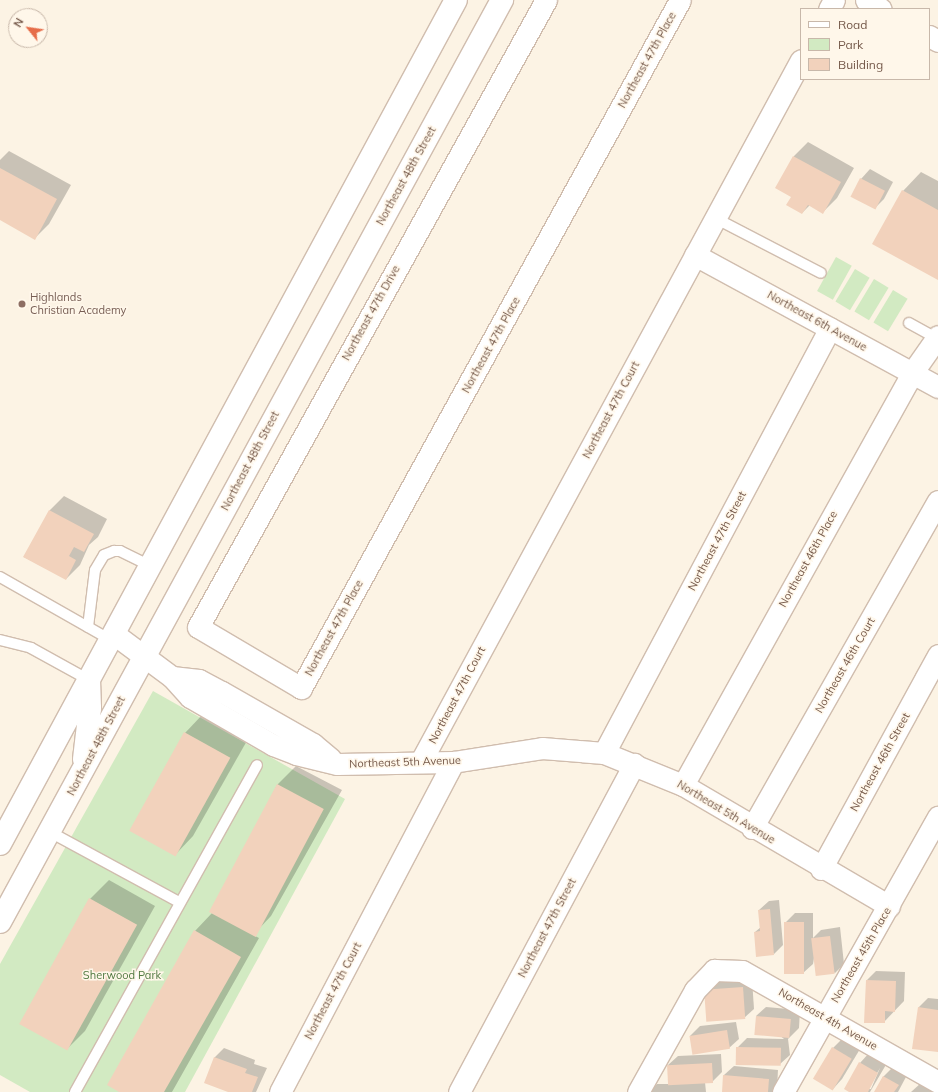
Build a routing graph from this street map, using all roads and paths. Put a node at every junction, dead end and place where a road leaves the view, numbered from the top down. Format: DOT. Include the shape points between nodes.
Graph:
graph roads {
  1 [pos="456,0"];
  2 [pos="502,0"];
  3 [pos="546,0"];
  4 [pos="680,0"];
  5 [pos="800,62"];
  6 [pos="715,218"];
  7 [pos="695,255"];
  8 [pos="821,273"];
  9 [pos="909,323"];
  10 [pos="830,328"];
  11 [pos="937,337"];
  12 [pos="912,373"];
  13 [pos="938,387"];
  14 [pos="938,501"];
  15 [pos="151,566"];
  16 [pos="0,577"];
  17 [pos="88,627"];
  18 [pos="112,637"];
  19 [pos="1,642"];
  20 [pos="938,655"];
  21 [pos="144,657"];
  22 [pos="89,680"];
  23 [pos="301,688"];
  24 [pos="604,753"];
  25 [pos="421,761"];
  26 [pos="453,762"];
  27 [pos="634,764"];
  28 [pos="256,765"];
  29 [pos="82,772"];
  30 [pos="683,785"];
  31 [pos="938,817"];
  32 [pos="752,828"];
  33 [pos="50,832"];
  34 [pos="0,844"];
  35 [pos="821,869"];
  36 [pos="179,902"];
  37 [pos="889,906"];
  38 [pos="0,922"];
  39 [pos="825,1018"];
  40 [pos="938,1082"];
  41 [pos="75,1092"];
  42 [pos="280,1092"];
  43 [pos="459,1092"];
  44 [pos="638,1092"];
  45 [pos="783,1092"];
  1 -- 15 [label="main road"];
  2 -- 21 [label="main road, Northeast 48th Street"];
  3 -- 23 [label="street, Northeast 47th Drive" via="198,627"];
  4 -- 23 [label="street, Northeast 47th Place"];
  5 -- 6 [label="street, Northeast 47th Court"];
  6 -- 7 [label="street, Northeast 47th Court"];
  6 -- 8 [label="lane"];
  7 -- 10 [label="street, Northeast 6th Avenue"];
  7 -- 25 [label="street, Northeast 47th Court"];
  9 -- 11 [label="lane"];
  10 -- 12 [label="street, Northeast 6th Avenue"];
  10 -- 24 [label="street, Northeast 47th Street"];
  11 -- 12 [label="street, Northeast 46th Place"];
  12 -- 13 [label="street, Northeast 6th Avenue"];
  12 -- 30 [label="street, Northeast 46th Place"];
  14 -- 32 [label="street, Northeast 46th Court"];
  15 -- 17 [label="lane" via="120,551 104,556 95,570"];
  15 -- 18 [label="main road"];
  16 -- 17 [label="lane"];
  17 -- 18 [label="lane"];
  18 -- 21 [label="street, Northeast 5th Avenue"];
  18 -- 22 [label="main road"];
  19 -- 22 [label="lane" via="31,648"];
  20 -- 35 [label="street, Northeast 46th Street"];
  21 -- 25 [label="street, Northeast 5th Avenue" via="172,677 190,697 273,745 338,764"];
  21 -- 29 [label="main road, Northeast 48th Street"];
  22 -- 29 [label="main road" via="90,708"];
  22 -- 34 [label="main road"];
  24 -- 26 [label="street, Northeast 5th Avenue" via="542,748"];
  24 -- 27 [label="street, Northeast 5th Avenue"];
  25 -- 26 [label="street, Northeast 5th Avenue"];
  26 -- 42 [label="street, Northeast 47th Court"];
  27 -- 30 [label="street, Northeast 5th Avenue"];
  27 -- 43 [label="street, Northeast 47th Street"];
  28 -- 36 [label="lane"];
  29 -- 33 [label="main road, Northeast 48th Street"];
  30 -- 32 [label="street, Northeast 5th Avenue"];
  31 -- 37 [label="street, Northeast 45th Place"];
  32 -- 35 [label="street, Northeast 5th Avenue"];
  33 -- 36 [label="lane"];
  33 -- 38 [label="main road, Northeast 48th Street"];
  35 -- 37 [label="street, Northeast 5th Avenue"];
  36 -- 41 [label="lane"];
  37 -- 39 [label="street, Northeast 45th Place"];
  39 -- 40 [label="street, Northeast 4th Avenue"];
  39 -- 44 [label="street, Northeast 4th Avenue" via="742,971 714,970 695,990"];
  39 -- 45 [label="street, Northeast 45th Place"];
}
